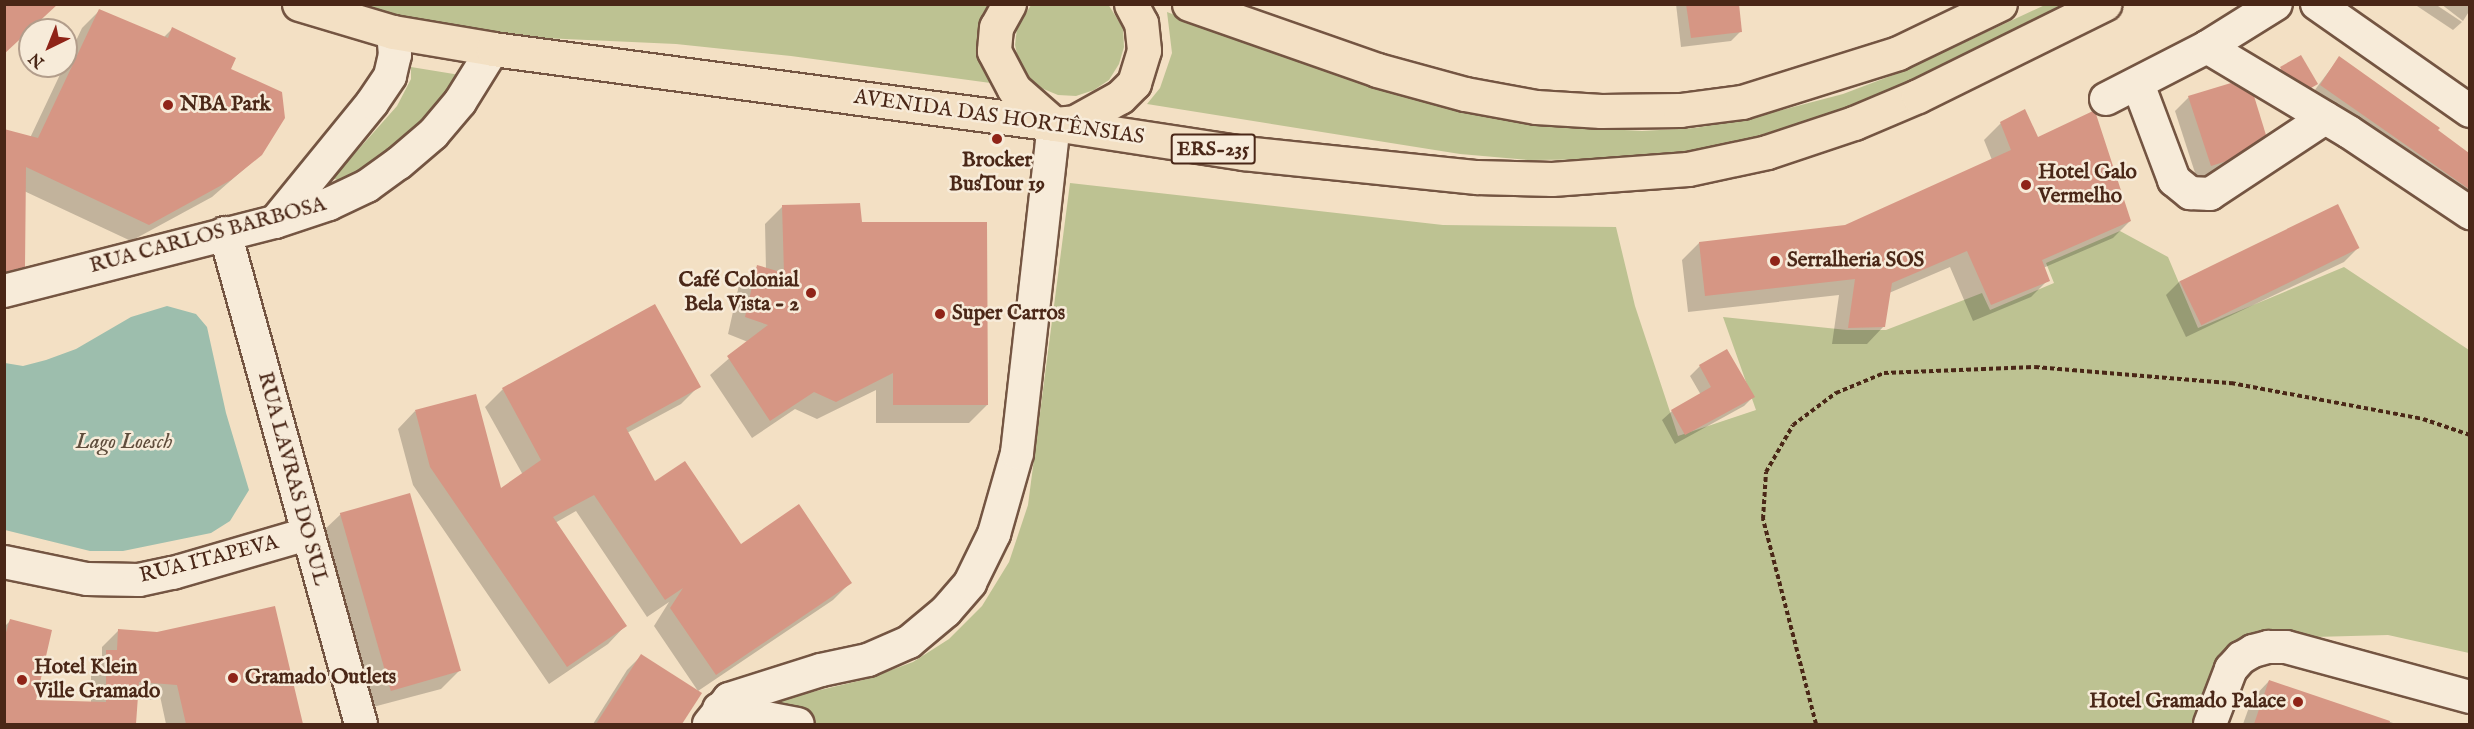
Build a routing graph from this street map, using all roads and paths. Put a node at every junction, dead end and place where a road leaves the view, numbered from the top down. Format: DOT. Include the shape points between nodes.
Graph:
graph roads {
  1 [pos="298,4"];
  2 [pos="1009,4"];
  3 [pos="1131,4"];
  4 [pos="1189,4"];
  5 [pos="2000,4"];
  6 [pos="2104,4"];
  7 [pos="2276,4"];
  8 [pos="2317,4"];
  9 [pos="393,32"];
  10 [pos="2207,47"];
  11 [pos="493,49"];
  12 [pos="2138,84"];
  13 [pos="2106,99"];
  14 [pos="2469,111"];
  15 [pos="2325,118"];
  16 [pos="1054,124"];
  17 [pos="2469,213"];
  18 [pos="275,222"];
  19 [pos="225,232"];
  20 [pos="4,291"];
  21 [pos="2469,435"];
  22 [pos="307,534"];
  23 [pos="4,562"];
  24 [pos="2469,697"];
  25 [pos="714,717"];
  26 [pos="361,724"];
  27 [pos="798,724"];
  28 [pos="1816,724"];
  29 [pos="2210,724"];
  1 -- 9 [label="main road, AVENIDA DAS HORTÊNSIAS / ERS-235"];
  2 -- 16 [label="main road" via="996,27 994,51 1014,89"];
  3 -- 16 [label="main road" via="1141,23 1144,50 1134,83 1120,98 1075,122"];
  4 -- 5 [label="main road" via="1377,70 1465,94 1536,107 1612,111 1680,110 1742,102 1898,53"];
  6 -- 16 [label="main road, AVENIDA DAS HORTÊNSIAS / ERS-235" via="1918,96 1854,123 1767,152 1688,169 1552,179 1477,177 1243,153"];
  7 -- 10 [label="street"];
  8 -- 14 [label="street"];
  9 -- 11 [label="main road, AVENIDA DAS HORTÊNSIAS / ERS-235"];
  9 -- 18 [label="street" via="395,55 390,76"];
  10 -- 12 [label="street"];
  10 -- 15 [label="street"];
  11 -- 16 [label="main road, AVENIDA DAS HORTÊNSIAS / ERS-235"];
  11 -- 18 [label="street, RUA CARLOS BARBOSA" via="460,102 433,134 399,163 357,191"];
  12 -- 13 [label="street"];
  12 -- 15 [label="street" via="2174,180 2190,193 2210,195"];
  15 -- 17 [label="street"];
  16 -- 25 [label="street" via="1017,453 994,534 970,583 946,611 909,642 868,660 821,670 729,699"];
  18 -- 19 [label="street, RUA CARLOS BARBOSA"];
  19 -- 20 [label="street, RUA CARLOS BARBOSA"];
  19 -- 22 [label="street, RUA LAVRAS DO SUL"];
  21 -- 28 [label="path" via="2423,419 2231,383 2035,367 1884,373 1836,393 1793,425 1766,472 1762,519"];
  22 -- 23 [label="street, RUA ITAPEVA" via="139,580 87,579"];
  22 -- 26 [label="street, RUA LAVRAS DO SUL"];
  24 -- 29 [label="street" via="2286,647 2268,647 2241,658 2231,669"];
  25 -- 27 [label="street"];
}
